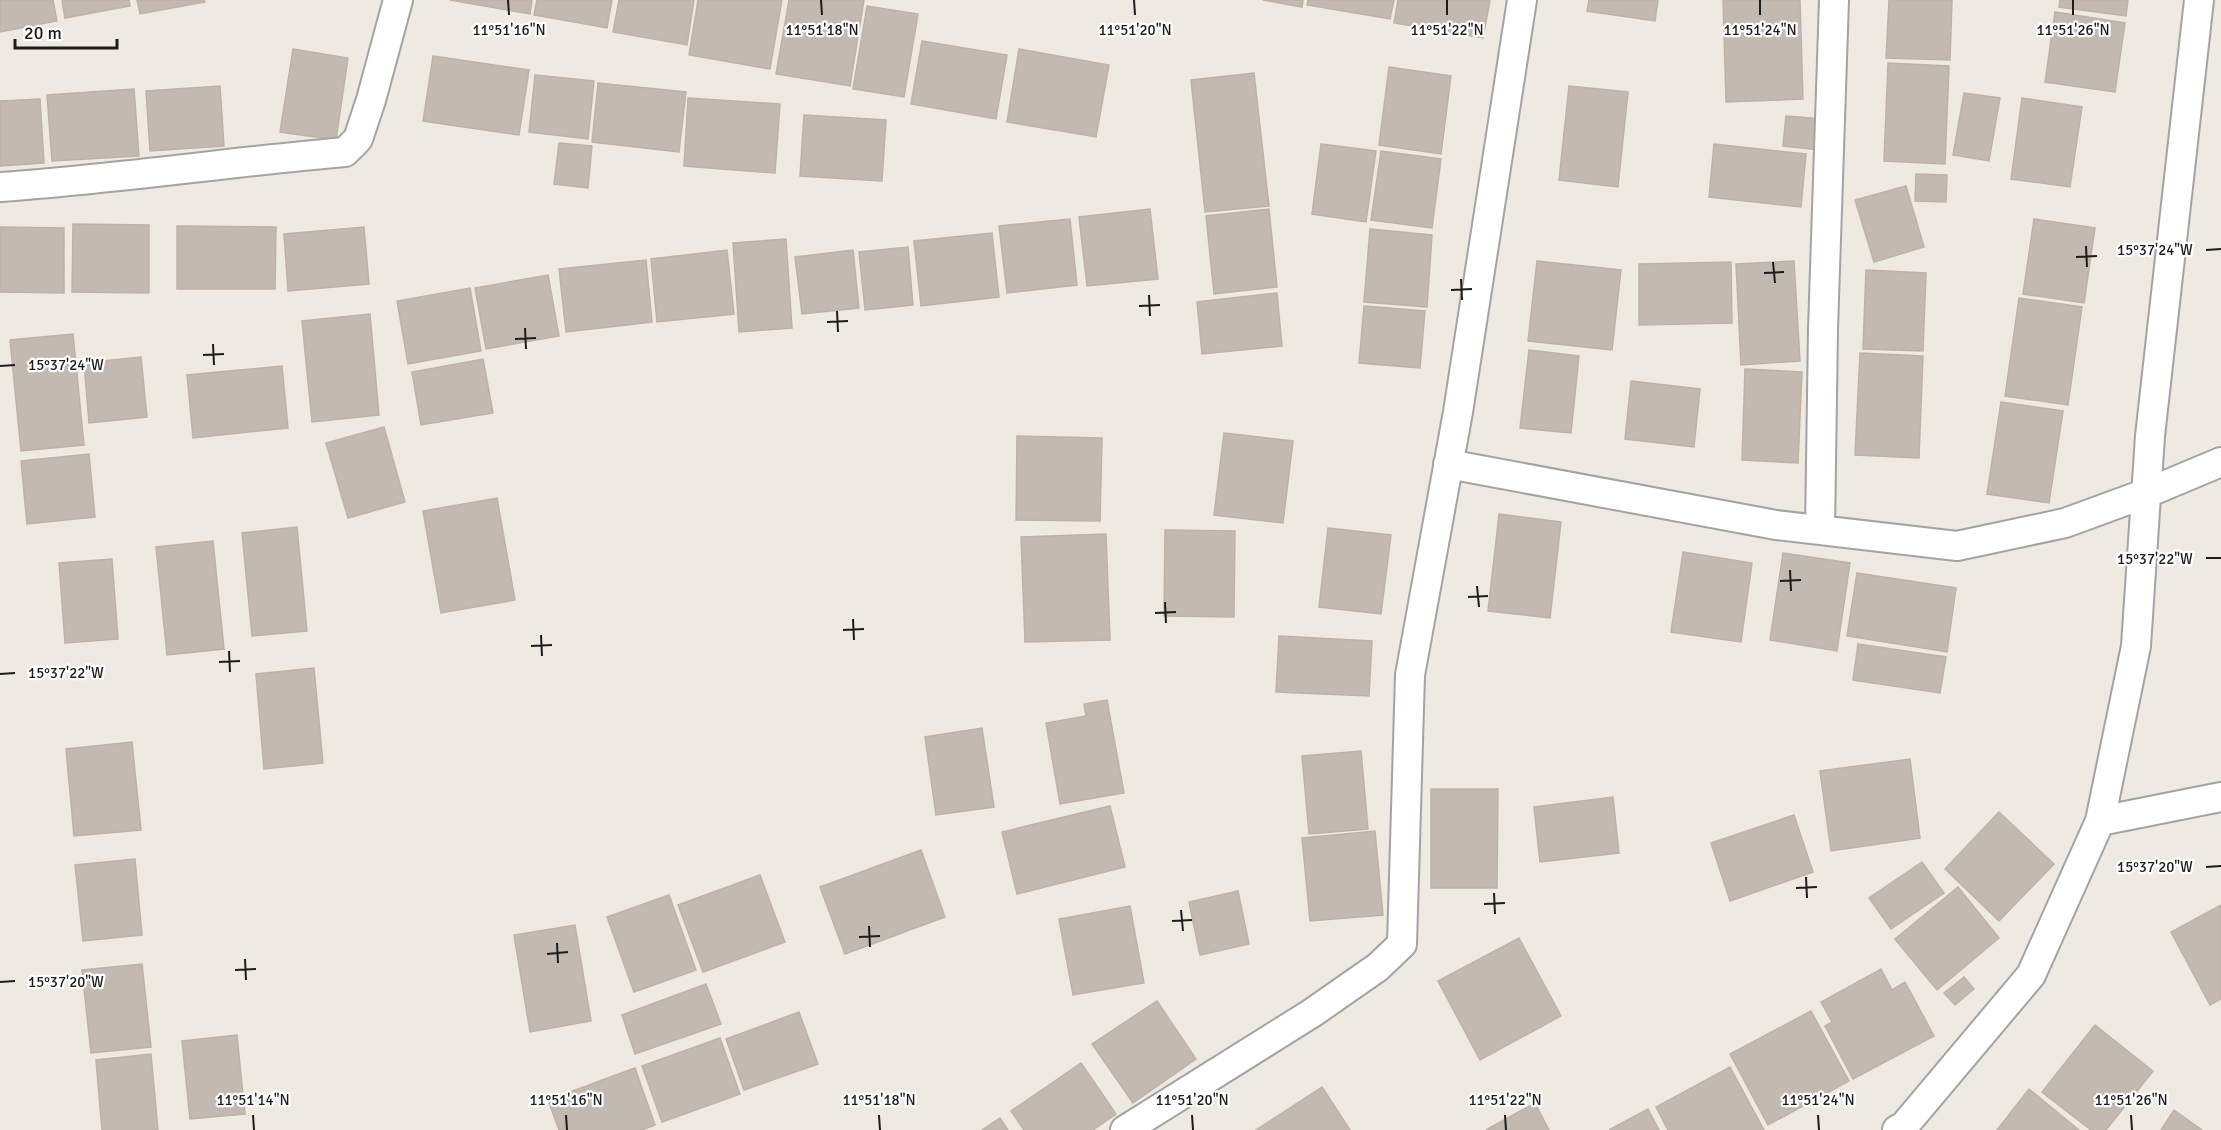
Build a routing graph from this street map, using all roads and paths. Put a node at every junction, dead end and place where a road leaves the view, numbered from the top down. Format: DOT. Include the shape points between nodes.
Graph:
graph roads {
  1 [pos="398,0"];
  2 [pos="1522,0"];
  3 [pos="1834,0"];
  4 [pos="2199,0"];
  5 [pos="0,187"];
  6 [pos="2221,462"];
  7 [pos="1448,464"];
  8 [pos="2147,493"];
  9 [pos="1820,530"];
  10 [pos="2221,797"];
  11 [pos="2100,821"];
  12 [pos="1903,1129"];
  13 [pos="1125,1130"];
  1 -- 5 [label="street" via="358,139 345,153"];
  2 -- 7 [label="street"];
  3 -- 9 [label="street"];
  4 -- 8 [label="street"];
  6 -- 8 [label="street"];
  7 -- 9 [label="street"];
  7 -- 13 [label="street" via="1410,675 1402,944 1378,967 1312,1014"];
  8 -- 9 [label="street" via="2065,523 1957,546"];
  8 -- 11 [label="street" via="2136,646"];
  10 -- 11 [label="street"];
  11 -- 12 [label="street" via="2031,975"];
}
